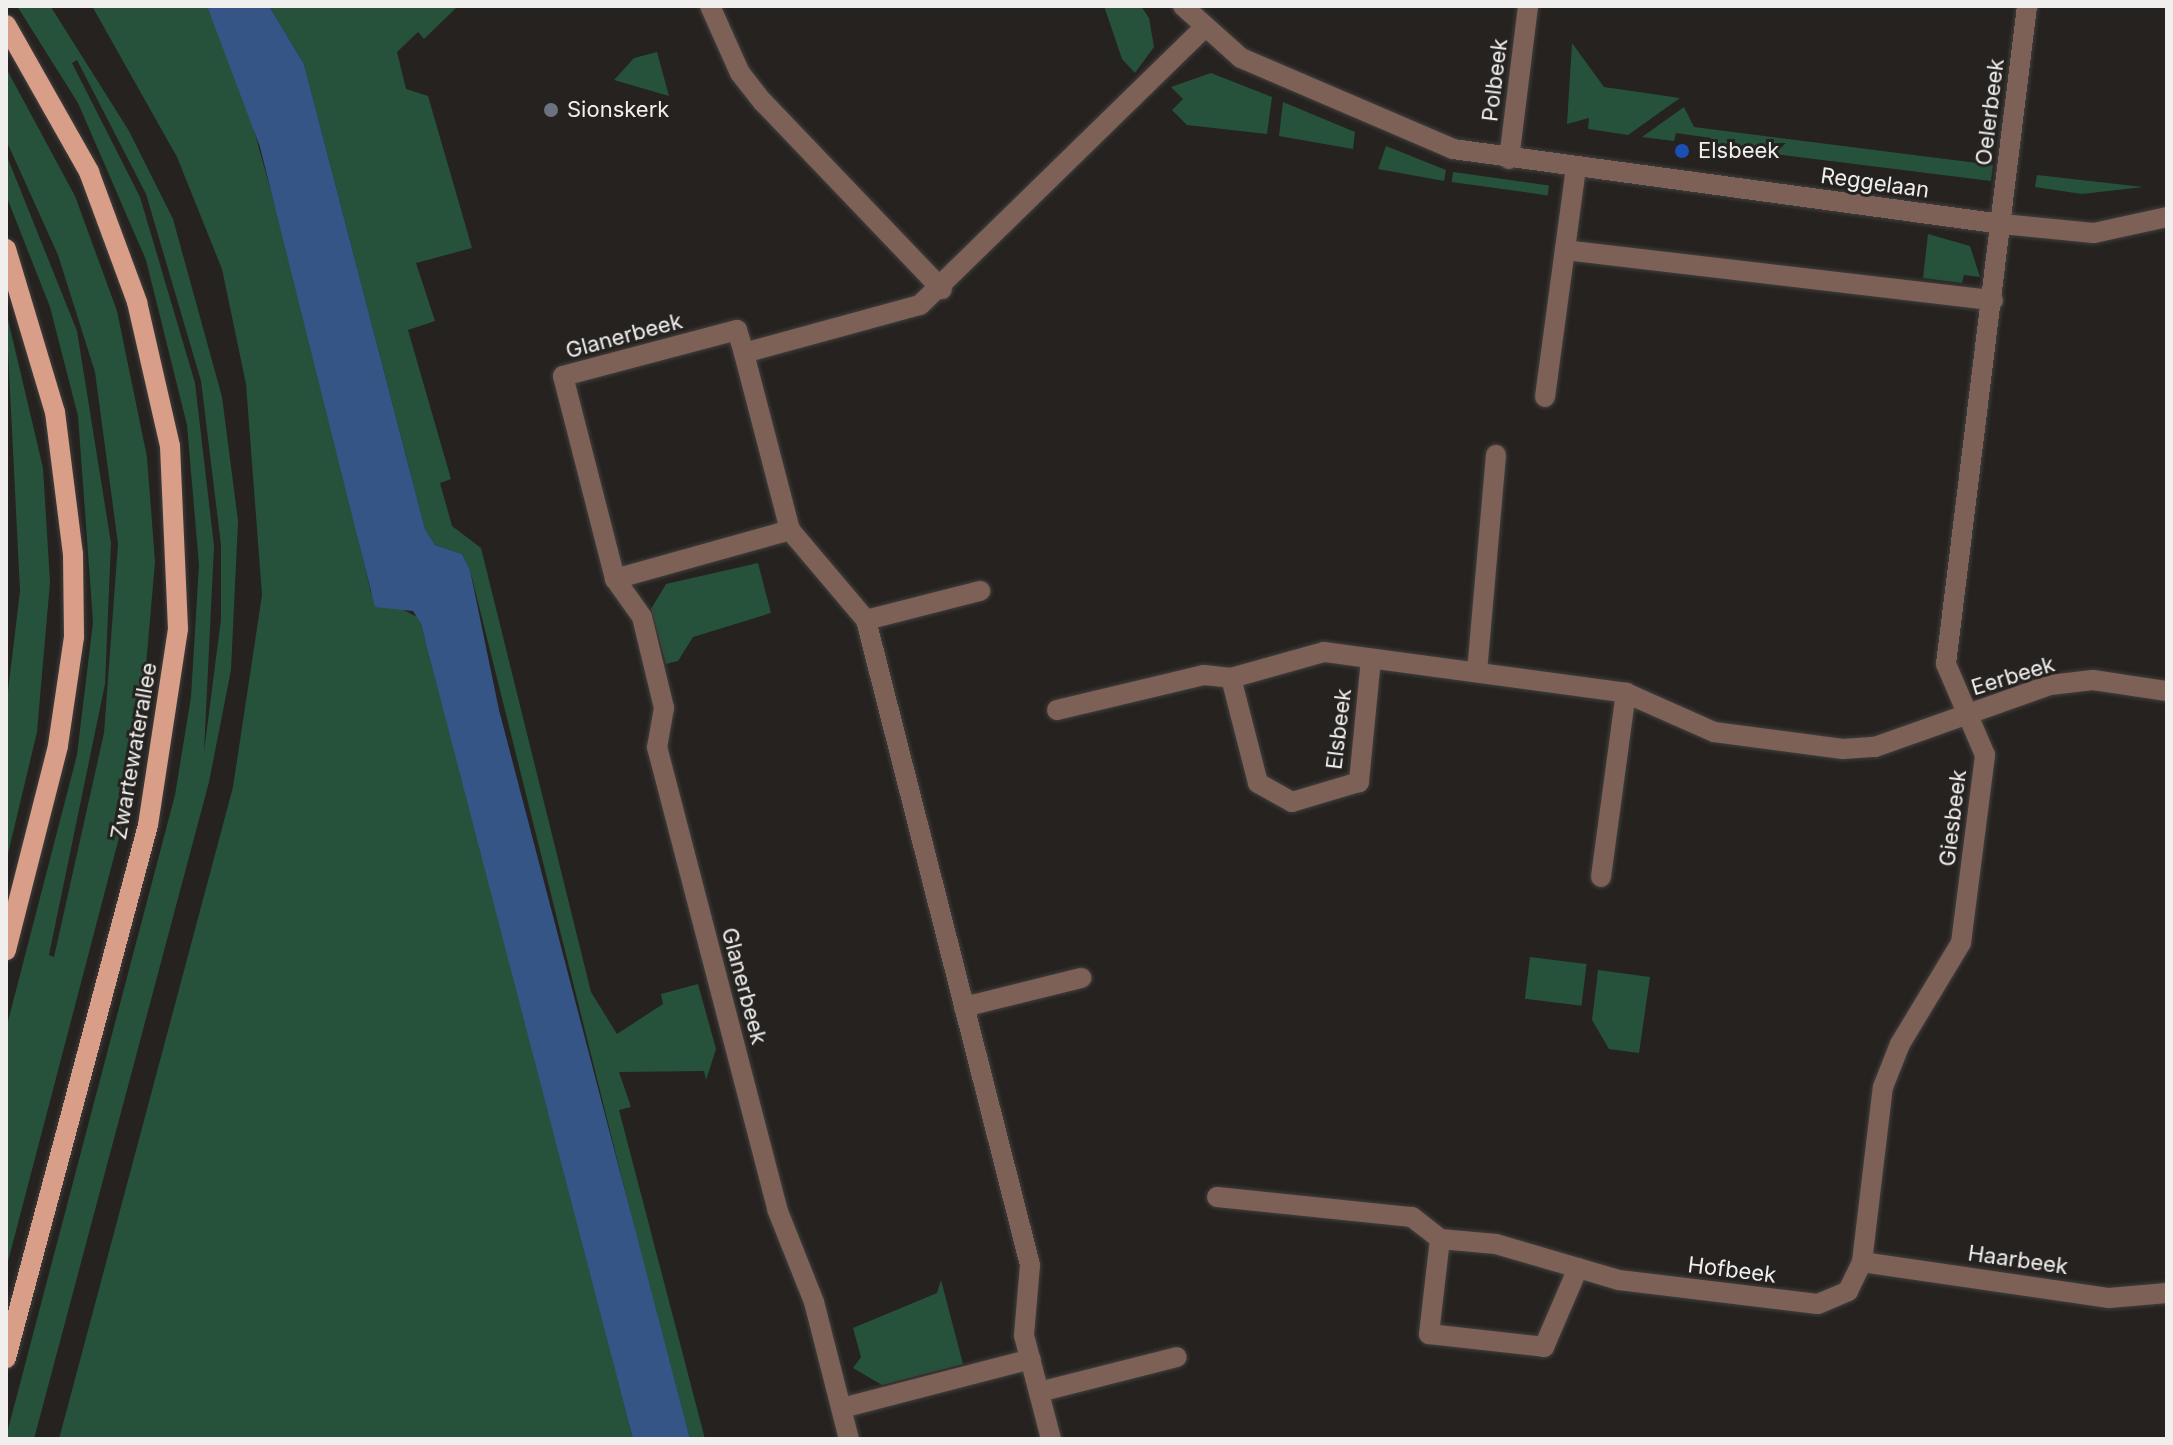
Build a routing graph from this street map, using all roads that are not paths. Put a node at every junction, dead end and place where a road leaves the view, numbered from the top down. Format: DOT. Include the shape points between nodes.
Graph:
graph roads {
  1 [pos="710,6"];
  2 [pos="1183,6"];
  3 [pos="1528,6"];
  4 [pos="2027,6"];
  5 [pos="6,25"];
  6 [pos="1204,28"];
  7 [pos="1509,159"];
  8 [pos="1576,167"];
  9 [pos="2167,217"];
  10 [pos="2002,224"];
  11 [pos="6,249"];
  12 [pos="1565,250"];
  13 [pos="942,289"];
  14 [pos="1993,300"];
  15 [pos="744,353"];
  16 [pos="1545,397"];
  17 [pos="1496,455"];
  18 [pos="790,530"];
  19 [pos="615,579"];
  20 [pos="980,591"];
  21 [pos="866,620"];
  22 [pos="1371,659"];
  23 [pos="1477,672"];
  24 [pos="1231,678"];
  25 [pos="2167,691"];
  26 [pos="1626,693"];
  27 [pos="1057,710"];
  28 [pos="1967,715"];
  29 [pos="1601,877"];
  30 [pos="6,950"];
  31 [pos="1081,978"];
  32 [pos="964,1007"];
  33 [pos="1217,1197"];
  34 [pos="1440,1239"];
  35 [pos="1862,1262"];
  36 [pos="1578,1268"];
  37 [pos="2167,1293"];
  38 [pos="1177,1357"];
  39 [pos="6,1358"];
  40 [pos="1031,1359"];
  41 [pos="1039,1392"];
  42 [pos="842,1408"];
  43 [pos="849,1439"];
  44 [pos="1051,1439"];
  1 -- 13 [label="street" via="740,73 763,102"];
  2 -- 6 [label="street, Reggelaan"];
  3 -- 7 [label="street, Polbeek"];
  4 -- 10 [label="street, Oelerbeek"];
  5 -- 39 [label="main road, Zwartewaterallee" via="89,172 137,302 170,446 178,629 148,825"];
  6 -- 7 [label="street, Reggelaan" via="1241,58 1289,80 1453,149"];
  6 -- 13 [label="street"];
  7 -- 8 [label="street, Reggelaan"];
  8 -- 10 [label="street, Reggelaan"];
  8 -- 12 [label="street"];
  9 -- 10 [label="street, Reggelaan" via="2094,233"];
  10 -- 14 [label="street, Giesbeek"];
  11 -- 30 [label="main road" via="40,343 55,412 73,554 74,623 58,746"];
  12 -- 14 [label="street"];
  12 -- 16 [label="street"];
  13 -- 15 [label="street" via="920,305"];
  14 -- 28 [label="street, Giesbeek" via="1946,664"];
  15 -- 18 [label="street"];
  15 -- 19 [label="street, Glanerbeek" via="737,330 563,376"];
  17 -- 23 [label="street"];
  18 -- 19 [label="street"];
  18 -- 21 [label="street"];
  19 -- 42 [label="street, Glanerbeek" via="642,617 664,708 661,762 777,1209 814,1302"];
  20 -- 21 [label="street"];
  21 -- 32 [label="street"];
  22 -- 23 [label="street, Elsbeek"];
  22 -- 24 [label="street, Elsbeek" via="1324,652"];
  22 -- 24 [label="street, Elsbeek" via="1359,782 1292,802 1258,783"];
  23 -- 26 [label="street, Elsbeek"];
  24 -- 27 [label="street, Elsbeek" via="1204,675"];
  25 -- 28 [label="street, Eerbeek" via="2064,684"];
  26 -- 28 [label="street, Elsbeek" via="1714,732 1843,749 1875,747"];
  26 -- 29 [label="street"];
  28 -- 35 [label="street, Giesbeek" via="1985,755 1961,943 1900,1044 1883,1087"];
  31 -- 32 [label="street"];
  32 -- 40 [label="street" via="1030,1265 1024,1335"];
  33 -- 34 [label="street, Hofbeek" via="1412,1217"];
  34 -- 36 [label="street, Hofbeek" via="1496,1244"];
  34 -- 36 [label="street" via="1429,1334 1544,1347"];
  35 -- 36 [label="street, Hofbeek" via="1848,1291 1818,1304 1619,1280"];
  35 -- 37 [label="street, Haarbeek" via="2109,1298"];
  38 -- 41 [label="street"];
  40 -- 41 [label="street"];
  40 -- 42 [label="street"];
  41 -- 44 [label="street"];
  42 -- 43 [label="street, Glanerbeek"];
}
